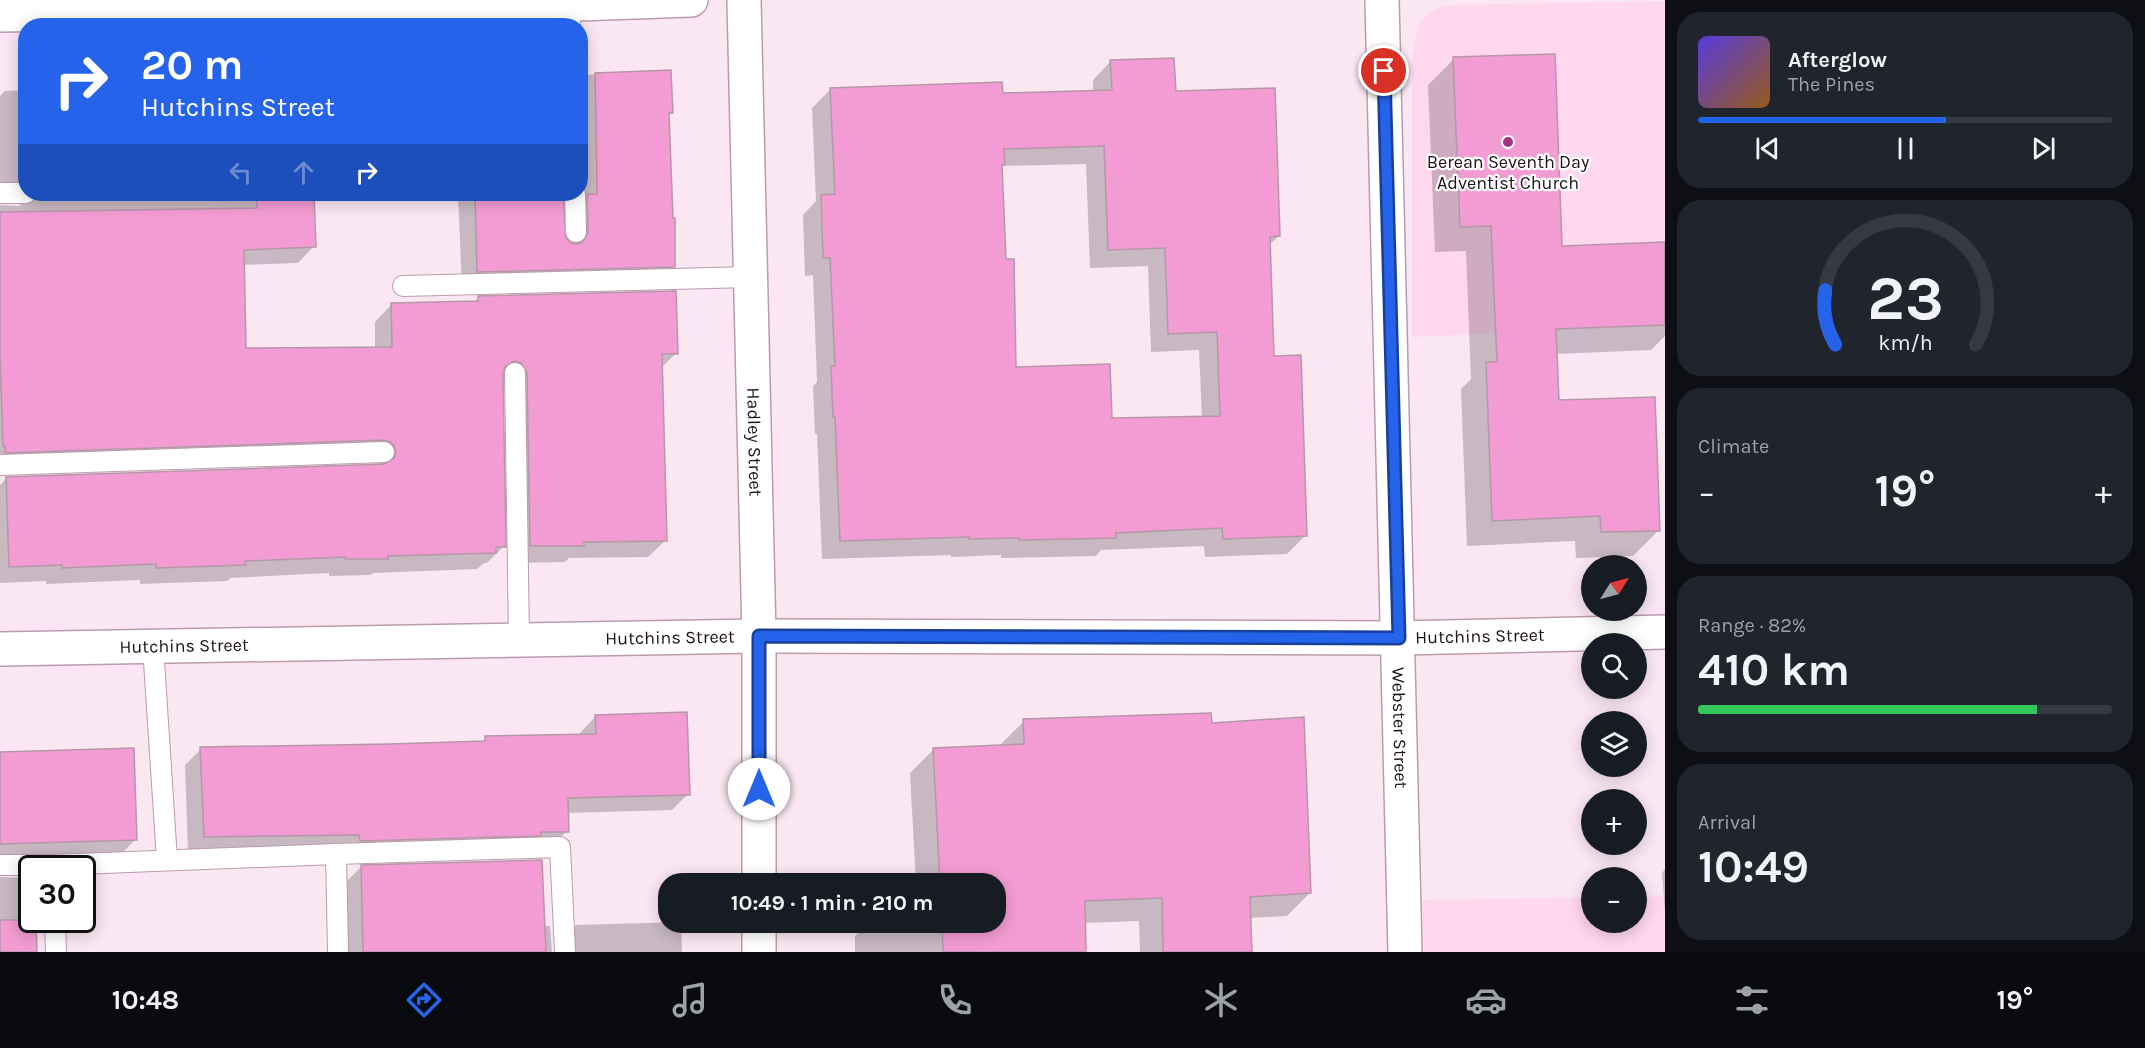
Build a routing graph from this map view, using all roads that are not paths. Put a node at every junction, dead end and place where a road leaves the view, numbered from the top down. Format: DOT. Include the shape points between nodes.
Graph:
graph roads {
  1 [pos="691,0"];
  2 [pos="744,0"];
  3 [pos="1382,0"];
  4 [pos="0,15"];
  5 [pos="570,15"];
  6 [pos="0,193"];
  7 [pos="18,193"];
  8 [pos="575,201"];
  9 [pos="576,232"];
  10 [pos="750,277"];
  11 [pos="403,286"];
  12 [pos="515,373"];
  13 [pos="384,452"];
  14 [pos="0,465"];
  15 [pos="1665,632"];
  16 [pos="759,636"];
  17 [pos="1399,638"];
  18 [pos="519,640"];
  19 [pos="153,646"];
  20 [pos="0,649"];
  21 [pos="336,854"];
  22 [pos="167,860"];
  23 [pos="96,864"];
  24 [pos="0,865"];
  25 [pos="18,866"];
  26 [pos="759,873"];
  27 [pos="55,933"];
  28 [pos="759,933"];
  29 [pos="56,952"];
  30 [pos="338,952"];
  31 [pos="565,952"];
  32 [pos="759,952"];
  33 [pos="1405,952"];
  1 -- 5 [label="street"];
  2 -- 10 [label="street, Hadley Street"];
  3 -- 17 [label="street, Webster Street"];
  4 -- 5 [label="street" via="464,8"];
  6 -- 7 [label="lane"];
  8 -- 9 [label="lane"];
  10 -- 11 [label="lane"];
  10 -- 16 [label="street, Hadley Street"];
  12 -- 18 [label="lane"];
  13 -- 14 [label="lane"];
  15 -- 17 [label="street, Hutchins Street"];
  16 -- 17 [label="street, Hutchins Street"];
  16 -- 18 [label="street, Hutchins Street"];
  16 -- 26 [label="street, Hadley Street"];
  17 -- 33 [label="street, Webster Street"];
  18 -- 19 [label="street, Hutchins Street"];
  19 -- 20 [label="street, Hutchins Street"];
  19 -- 22 [label="lane"];
  21 -- 22 [label="lane"];
  21 -- 30 [label="lane"];
  21 -- 31 [label="lane" via="560,847"];
  22 -- 23 [label="lane"];
  24 -- 25 [label="lane"];
  27 -- 29 [label="lane"];
  28 -- 32 [label="street"];
}
